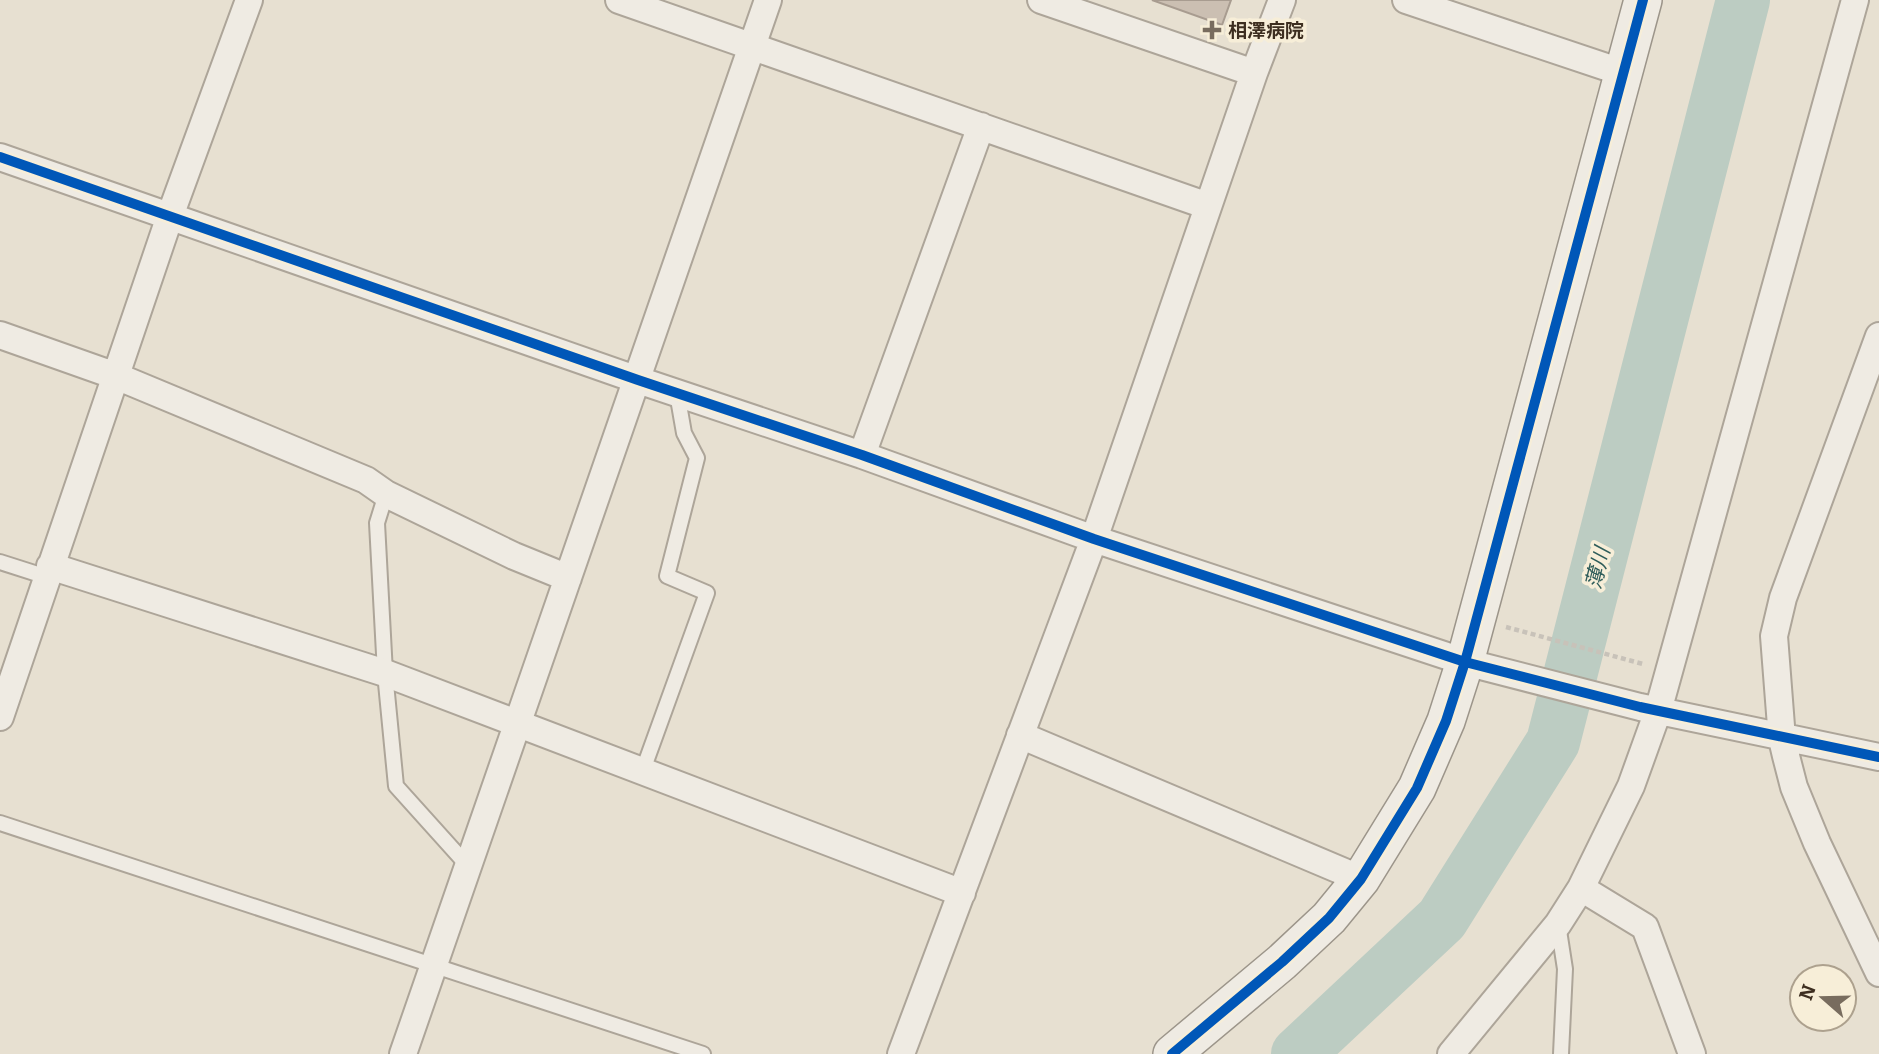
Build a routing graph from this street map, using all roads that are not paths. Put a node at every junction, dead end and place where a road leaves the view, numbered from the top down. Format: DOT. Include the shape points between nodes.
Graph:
graph roads {
  1 [pos="249,0"];
  2 [pos="619,0"];
  3 [pos="768,0"];
  4 [pos="1041,0"];
  5 [pos="1282,0"];
  6 [pos="1406,0"];
  7 [pos="1643,0"];
  8 [pos="1855,0"];
  9 [pos="753,46"];
  10 [pos="1624,72"];
  11 [pos="1254,74"];
  12 [pos="981,126"];
  13 [pos="0,157"];
  14 [pos="1208,206"];
  15 [pos="170,216"];
  16 [pos="0,335"];
  17 [pos="1879,336"];
  18 [pos="116,376"];
  19 [pos="638,380"];
  20 [pos="677,393"];
  21 [pos="862,455"];
  22 [pos="386,494"];
  23 [pos="1094,539"];
  24 [pos="0,562"];
  25 [pos="48,572"];
  26 [pos="568,578"];
  27 [pos="1478,666"];
  28 [pos="385,673"];
  29 [pos="1649,709"];
  30 [pos="0,717"];
  31 [pos="517,722"];
  32 [pos="1020,735"];
  33 [pos="1782,738"];
  34 [pos="1879,757"];
  35 [pos="643,770"];
  36 [pos="0,823"];
  37 [pos="468,866"];
  38 [pos="1361,879"];
  39 [pos="1581,888"];
  40 [pos="962,893"];
  41 [pos="1558,924"];
  42 [pos="435,966"];
  43 [pos="1879,973"];
  44 [pos="404,1054"];
  45 [pos="703,1054"];
  46 [pos="901,1054"];
  47 [pos="1172,1054"];
  48 [pos="1451,1054"];
  49 [pos="1561,1054"];
  50 [pos="1692,1054"];
  1 -- 15 [label="street"];
  2 -- 9 [label="street"];
  3 -- 9 [label="street"];
  4 -- 11 [label="street"];
  5 -- 11 [label="street"];
  6 -- 10 [label="street"];
  7 -- 10 [label="street"];
  8 -- 29 [label="street"];
  9 -- 12 [label="street"];
  9 -- 19 [label="street"];
  10 -- 27 [label="street"];
  11 -- 14 [label="street"];
  12 -- 14 [label="street"];
  12 -- 21 [label="street"];
  13 -- 15 [label="street"];
  14 -- 23 [label="street"];
  15 -- 18 [label="street"];
  15 -- 19 [label="street"];
  16 -- 18 [label="street"];
  17 -- 33 [label="street" via="1783,598 1774,636"];
  18 -- 22 [label="street" via="366,480"];
  18 -- 25 [label="street"];
  19 -- 20 [label="street"];
  19 -- 26 [label="street"];
  20 -- 21 [label="street"];
  20 -- 35 [label="lane" via="684,433 697,458 667,576 707,593"];
  21 -- 23 [label="street"];
  22 -- 26 [label="street"];
  22 -- 28 [label="lane" via="377,523"];
  23 -- 27 [label="street"];
  23 -- 32 [label="street"];
  24 -- 25 [label="lane"];
  25 -- 28 [label="street"];
  25 -- 30 [label="street"];
  26 -- 31 [label="street"];
  27 -- 29 [label="street"];
  27 -- 38 [label="street" via="1446,721 1417,788"];
  28 -- 31 [label="street"];
  28 -- 37 [label="lane" via="396,786"];
  29 -- 33 [label="street"];
  29 -- 39 [label="street" via="1631,786"];
  31 -- 35 [label="street"];
  31 -- 37 [label="street"];
  32 -- 38 [label="street"];
  32 -- 40 [label="street"];
  33 -- 34 [label="street"];
  33 -- 43 [label="street" via="1794,786 1817,843"];
  35 -- 40 [label="street"];
  36 -- 42 [label="lane"];
  37 -- 42 [label="street"];
  38 -- 47 [label="street" via="1329,918 1282,962"];
  39 -- 41 [label="street"];
  39 -- 50 [label="street" via="1645,928"];
  40 -- 46 [label="street"];
  41 -- 48 [label="street"];
  41 -- 49 [label="lane" via="1565,969"];
  42 -- 44 [label="street"];
  42 -- 45 [label="lane"];
}
